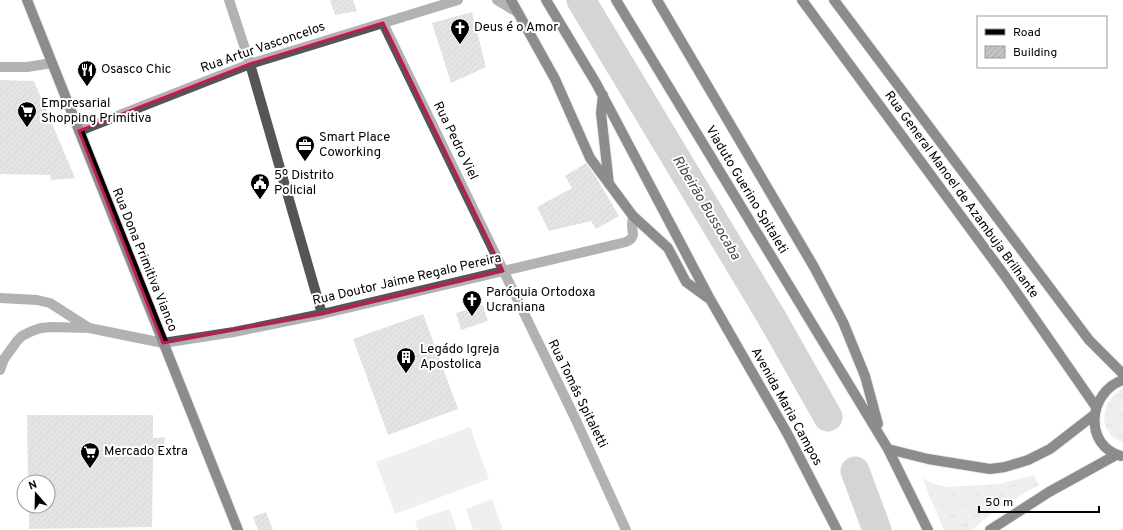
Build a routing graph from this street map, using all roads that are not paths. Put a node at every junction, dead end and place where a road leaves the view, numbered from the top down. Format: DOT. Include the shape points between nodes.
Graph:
graph roads {
  1 [pos="27,0"];
  2 [pos="229,0"];
  3 [pos="458,0"];
  4 [pos="497,0"];
  5 [pos="511,0"];
  6 [pos="546,0"];
  7 [pos="616,0"];
  8 [pos="656,0"];
  9 [pos="802,0"];
  10 [pos="834,0"];
  11 [pos="517,12"];
  12 [pos="383,22"];
  13 [pos="52,63"];
  14 [pos="250,64"];
  15 [pos="0,67"];
  16 [pos="603,95"];
  17 [pos="79,131"];
  18 [pos="608,184"];
  19 [pos="633,216"];
  20 [pos="503,271"];
  21 [pos="0,298"];
  22 [pos="710,299"];
  23 [pos="322,314"];
  24 [pos="89,328"];
  25 [pos="163,343"];
  26 [pos="0,370"];
  27 [pos="1123,374"];
  28 [pos="1123,380"];
  29 [pos="1095,411"];
  30 [pos="881,437"];
  31 [pos="888,449"];
  32 [pos="1120,455"];
  33 [pos="238,530"];
  34 [pos="626,530"];
  35 [pos="837,530"];
  36 [pos="928,530"];
  37 [pos="990,530"];
  1 -- 13 [label="main road, Rua Dona Primitiva Vianco"];
  2 -- 14 [label="street"];
  3 -- 12 [label="street, Rua Artur Vasconcelos"];
  4 -- 11 [label="street"];
  5 -- 11 [label="main road, Avenida Maria Campos"];
  6 -- 16 [label="main road, Avenida Maria Campos"];
  7 -- 30 [label="main road, Viaduto Guerino Spitaleti"];
  8 -- 30 [label="main road" via="814,267 865,376"];
  9 -- 29 [label="main road, Rua General Manoel de Azambuja Brilhante" via="1005,276"];
  10 -- 27 [label="main road, Rua General Manoel de Azambuja Brilhante" via="1089,340"];
  11 -- 18 [label="main road, Avenida Maria Campos" via="555,79 590,158"];
  12 -- 14 [label="street, Rua Artur Vasconcelos"];
  12 -- 20 [label="street, Rua Pedro Viel"];
  13 -- 15 [label="street"];
  13 -- 17 [label="main road, Rua Dona Primitiva Vianco"];
  14 -- 17 [label="street, Rua Artur Vasconcelos"];
  14 -- 23 [label="street"];
  16 -- 18 [label="main road" via="601,113"];
  16 -- 22 [label="main road, Avenida Maria Campos"];
  17 -- 25 [label="main road, Rua Dona Primitiva Vianco"];
  18 -- 19 [label="main road, Avenida Maria Campos"];
  19 -- 20 [label="street, Rua Doutor Jaime Regalo Pereira" via="631,240"];
  19 -- 22 [label="main road, Avenida Maria Campos" via="668,248 686,282"];
  20 -- 23 [label="street, Rua Doutor Jaime Regalo Pereira"];
  20 -- 34 [label="street, Rua Tomás Spitaletti"];
  21 -- 24 [label="street" via="50,303"];
  22 -- 35 [label="main road, Avenida Maria Campos" via="787,433"];
  23 -- 25 [label="street, Rua Doutor Jaime Regalo Pereira"];
  24 -- 25 [label="street"];
  24 -- 26 [label="street" via="52,327 32,331 17,341"];
  25 -- 33 [label="main road, Rua Dona Primitiva Vianco"];
  28 -- 29 [label="main road" via="1107,388 1100,397"];
  29 -- 31 [label="main road" via="1050,449 1028,460 1005,467 990,469 928,459"];
  29 -- 32 [label="main road" via="1094,425 1097,434 1108,449"];
  30 -- 31 [label="main road"];
  31 -- 36 [label="main road"];
  32 -- 37 [label="main road" via="1049,492"];
}
